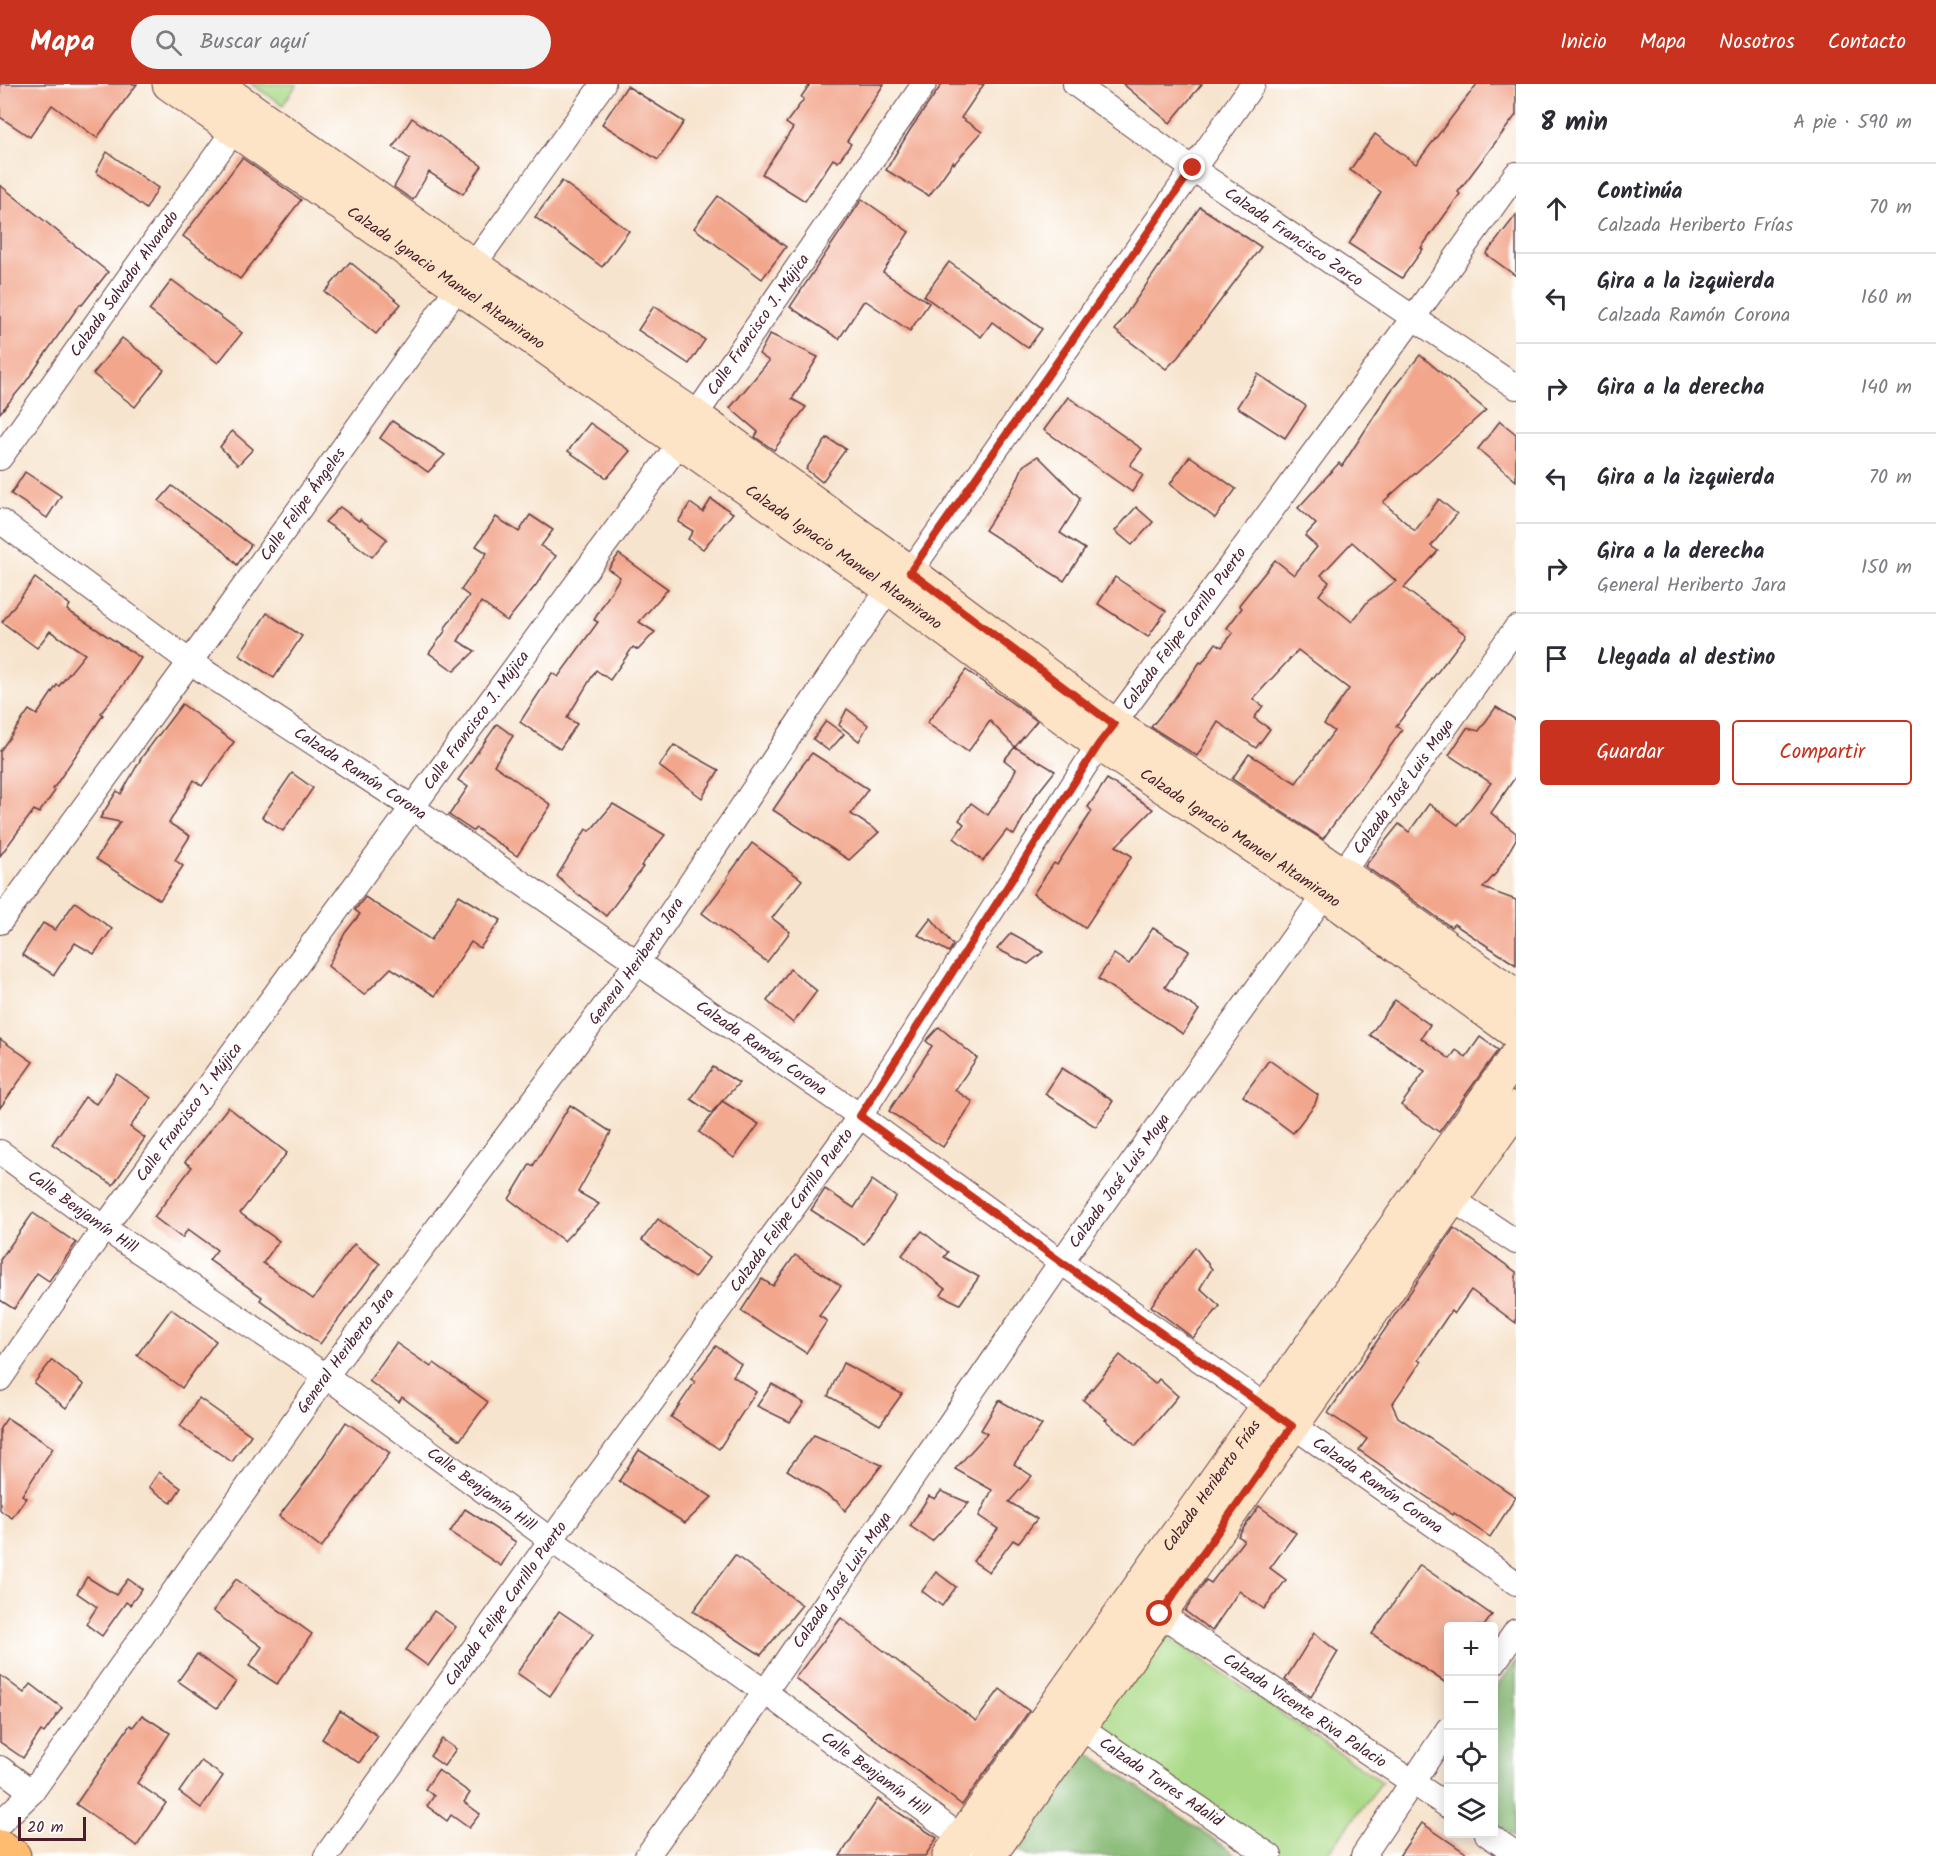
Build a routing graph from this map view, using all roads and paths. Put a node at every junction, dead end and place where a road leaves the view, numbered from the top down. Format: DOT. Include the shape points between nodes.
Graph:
graph roads {
  1 [pos="169,84"];
  2 [pos="215,84"];
  3 [pos="603,84"];
  4 [pos="924,84"];
  5 [pos="1075,84"];
  6 [pos="1253,84"];
  7 [pos="242,120"];
  8 [pos="1193,168"];
  9 [pos="1516,174"];
  10 [pos="466,277"];
  11 [pos="1413,318"];
  12 [pos="1516,387"];
  13 [pos="688,428"];
  14 [pos="0,458"];
  15 [pos="0,521"];
  16 [pos="900,580"];
  17 [pos="1516,628"];
  18 [pos="190,662"];
  19 [pos="1106,735"];
  20 [pos="413,808"];
  21 [pos="1333,883"];
  22 [pos="0,922"];
  23 [pos="637,963"];
  24 [pos="1516,996"];
  25 [pos="1516,1033"];
  26 [pos="1516,1056"];
  27 [pos="1516,1108"];
  28 [pos="860,1116"];
  29 [pos="0,1152"];
  30 [pos="1452,1199"];
  31 [pos="104,1227"];
  32 [pos="1516,1242"];
  33 [pos="1061,1262"];
  34 [pos="326,1376"];
  35 [pos="0,1378"];
  36 [pos="1279,1417"];
  37 [pos="551,1540"];
  38 [pos="1516,1583"];
  39 [pos="1160,1614"];
  40 [pos="1516,1631"];
  41 [pos="1498,1658"];
  42 [pos="765,1692"];
  43 [pos="1080,1727"];
  44 [pos="1448,1730"];
  45 [pos="0,1768"];
  46 [pos="1413,1781"];
  47 [pos="32,1792"];
  48 [pos="1444,1803"];
  49 [pos="0,1823"];
  50 [pos="1494,1838"];
  51 [pos="0,1847"];
  52 [pos="972,1852"];
  53 [pos="1516,1854"];
  54 [pos="14,1856"];
  55 [pos="326,1856"];
  56 [pos="647,1856"];
  57 [pos="1270,1856"];
  58 [pos="1363,1856"];
  1 -- 7 [label="street, Calzada Ignacio Manuel Altamirano"];
  2 -- 7 [label="street, Calzada Ignacio Manuel Altamirano"];
  3 -- 10 [label="street, Calle Felipe Ángeles"];
  4 -- 13 [label="street, Calle Francisco J. Mújica"];
  5 -- 8 [label="street, Calzada Francisco Zarco"];
  6 -- 8 [label="street, General Heriberto Jara"];
  7 -- 10 [label="street, Calzada Ignacio Manuel Altamirano"];
  7 -- 14 [label="street, Calzada Salvador Alvarado"];
  8 -- 11 [label="street, Calzada Francisco Zarco"];
  8 -- 16 [label="street, General Heriberto Jara"];
  9 -- 11 [label="street, Calzada Felipe Carrillo Puerto"];
  10 -- 13 [label="street, Calzada Ignacio Manuel Altamirano"];
  10 -- 18 [label="street, Calle Felipe Ángeles"];
  11 -- 12 [label="street, Calzada Francisco Zarco"];
  11 -- 19 [label="street, Calzada Felipe Carrillo Puerto"];
  13 -- 16 [label="street, Calzada Ignacio Manuel Altamirano"];
  13 -- 20 [label="street, Calle Francisco J. Mújica"];
  15 -- 18 [label="street, Calzada Ramón Corona"];
  16 -- 19 [label="street, Calzada Ignacio Manuel Altamirano"];
  16 -- 23 [label="street, General Heriberto Jara"];
  17 -- 21 [label="street, Calzada José Luis Moya"];
  18 -- 20 [label="street, Calzada Ramón Corona"];
  18 -- 22 [label="street, Calle Felipe Ángeles"];
  19 -- 21 [label="street, Calzada Ignacio Manuel Altamirano"];
  19 -- 28 [label="street, Calzada Felipe Carrillo Puerto"];
  20 -- 23 [label="street, Calzada Ramón Corona"];
  20 -- 31 [label="street, Calle Francisco J. Mújica"];
  21 -- 24 [label="street, Calzada Ignacio Manuel Altamirano"];
  21 -- 25 [label="street, Calzada Ignacio Manuel Altamirano"];
  21 -- 33 [label="street, Calzada José Luis Moya"];
  23 -- 28 [label="street, Calzada Ramón Corona"];
  23 -- 34 [label="street, General Heriberto Jara"];
  26 -- 36 [label="street, Calzada Heriberto Frías"];
  27 -- 30 [label="street, Calzada Heriberto Frías"];
  28 -- 33 [label="street, Calzada Ramón Corona"];
  28 -- 37 [label="street, Calzada Felipe Carrillo Puerto"];
  29 -- 31 [label="street, Calle Benjamín Hill"];
  30 -- 32 [label="street"];
  30 -- 36 [label="street, Calzada Heriberto Frías"];
  31 -- 34 [label="street, Calle Benjamín Hill"];
  31 -- 35 [label="street, Calle Francisco J. Mújica"];
  33 -- 36 [label="street, Calzada Ramón Corona"];
  33 -- 42 [label="street, Calzada José Luis Moya"];
  34 -- 37 [label="street, Calle Benjamín Hill"];
  34 -- 47 [label="street, General Heriberto Jara"];
  36 -- 38 [label="street, Calzada Ramón Corona"];
  36 -- 39 [label="street, Calzada Heriberto Frías"];
  36 -- 52 [label="street, Calzada Heriberto Frías"];
  37 -- 42 [label="street, Calle Benjamín Hill"];
  37 -- 55 [label="street, Calzada Felipe Carrillo Puerto"];
  39 -- 43 [label="street, Calzada Heriberto Frías"];
  39 -- 46 [label="street, Calzada Vicente Riva Palacio"];
  40 -- 41 [label="street"];
  42 -- 52 [label="street, Calle Benjamín Hill"];
  42 -- 56 [label="street, Calzada José Luis Moya"];
  43 -- 52 [label="street, Calzada Heriberto Frías"];
  43 -- 57 [label="street, Calzada Torres Adalid"];
  44 -- 46 [label="street"];
  45 -- 47 [label="street"];
  46 -- 48 [label="street, Calzada Vicente Riva Palacio"];
  46 -- 58 [label="street"];
  47 -- 49 [label="street, General Heriberto Jara"];
  50 -- 53 [label="street"];
  51 -- 54 [label="main road"];
}
